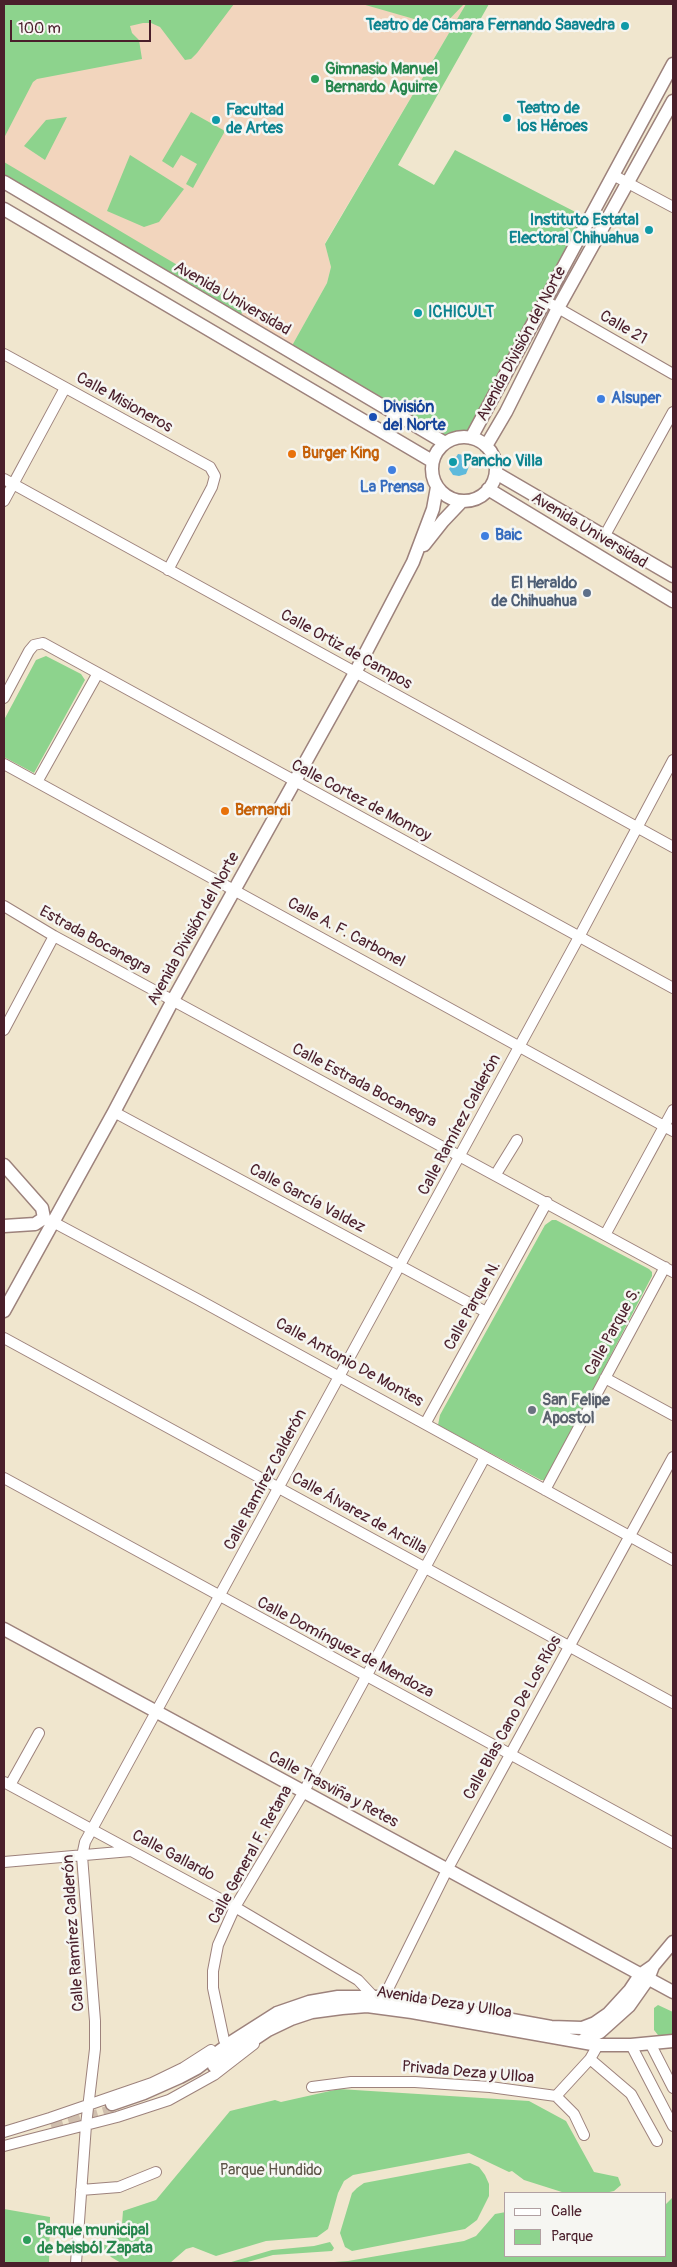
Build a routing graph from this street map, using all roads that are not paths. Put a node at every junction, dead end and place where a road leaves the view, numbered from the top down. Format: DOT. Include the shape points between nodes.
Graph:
graph roads {
  1 [pos="673,64"];
  2 [pos="673,100"];
  3 [pos="613,175"];
  4 [pos="4,182"];
  5 [pos="628,183"];
  6 [pos="673,207"];
  7 [pos="4,209"];
  8 [pos="544,300"];
  9 [pos="558,308"];
  10 [pos="4,354"];
  11 [pos="673,374"];
  12 [pos="65,388"];
  13 [pos="673,412"];
  14 [pos="471,438"];
  15 [pos="445,443"];
  16 [pos="486,446"];
  17 [pos="432,461"];
  18 [pos="496,473"];
  19 [pos="8,482"];
  20 [pos="437,487"];
  21 [pos="488,489"];
  22 [pos="4,501"];
  23 [pos="462,501"];
  24 [pos="605,535"];
  25 [pos="413,562"];
  26 [pos="168,570"];
  27 [pos="673,576"];
  28 [pos="673,600"];
  29 [pos="98,673"];
  30 [pos="355,673"];
  31 [pos="4,698"];
  32 [pos="673,760"];
  33 [pos="4,764"];
  34 [pos="37,782"];
  35 [pos="294,782"];
  36 [pos="637,827"];
  37 [pos="673,848"];
  38 [pos="235,890"];
  39 [pos="4,906"];
  40 [pos="54,936"];
  41 [pos="579,937"];
  42 [pos="673,988"];
  43 [pos="173,1000"];
  44 [pos="4,1030"];
  45 [pos="519,1046"];
  46 [pos="673,1110"];
  47 [pos="114,1112"];
  48 [pos="669,1129"];
  49 [pos="517,1140"];
  50 [pos="460,1155"];
  51 [pos="4,1165"];
  52 [pos="496,1174"];
  53 [pos="547,1202"];
  54 [pos="48,1220"];
  55 [pos="4,1226"];
  56 [pos="605,1235"];
  57 [pos="401,1265"];
  58 [pos="669,1270"];
  59 [pos="4,1311"];
  60 [pos="486,1312"];
  61 [pos="4,1338"];
  62 [pos="339,1377"];
  63 [pos="605,1378"];
  64 [pos="673,1415"];
  65 [pos="425,1424"];
  66 [pos="485,1457"];
  67 [pos="673,1457"];
  68 [pos="4,1478"];
  69 [pos="279,1487"];
  70 [pos="545,1490"];
  71 [pos="630,1537"];
  72 [pos="673,1560"];
  73 [pos="425,1567"];
  74 [pos="219,1597"];
  75 [pos="4,1629"];
  76 [pos="570,1646"];
  77 [pos="367,1676"];
  78 [pos="673,1703"];
  79 [pos="156,1713"];
  80 [pos="39,1733"];
  81 [pos="511,1755"];
  82 [pos="7,1783"];
  83 [pos="303,1793"];
  84 [pos="90,1830"];
  85 [pos="673,1843"];
  86 [pos="132,1851"];
  87 [pos="82,1856"];
  88 [pos="4,1862"];
  89 [pos="447,1870"];
  90 [pos="235,1907"];
  91 [pos="673,1942"];
  92 [pos="644,1977"];
  93 [pos="673,1992"];
  94 [pos="379,1996"];
  95 [pos="277,2013"];
  96 [pos="268,2030"];
  97 [pos="582,2034"];
  98 [pos="224,2040"];
  99 [pos="673,2041"];
  100 [pos="650,2044"];
  101 [pos="598,2045"];
  102 [pos="631,2045"];
  103 [pos="590,2059"];
  104 [pos="312,2087"];
  105 [pos="673,2088"];
  106 [pos="556,2096"];
  107 [pos="90,2104"];
  108 [pos="86,2125"];
  109 [pos="673,2126"];
  110 [pos="4,2132"];
  111 [pos="584,2135"];
  112 [pos="657,2141"];
  113 [pos="4,2146"];
  114 [pos="156,2172"];
  115 [pos="81,2190"];
  116 [pos="76,2263"];
  1 -- 3 [label="main road, Avenida División del Norte"];
  2 -- 5 [label="main road, Avenida División del Norte"];
  3 -- 5 [label="street"];
  3 -- 8 [label="main road, Avenida División del Norte"];
  4 -- 15 [label="main road, Avenida Universidad"];
  5 -- 6 [label="street"];
  5 -- 9 [label="main road, Avenida División del Norte"];
  7 -- 17 [label="main road"];
  8 -- 9 [label="street, Calle 21"];
  8 -- 14 [label="main road, Avenida División del Norte"];
  9 -- 11 [label="street, Calle 21"];
  9 -- 16 [label="main road, Avenida División del Norte"];
  10 -- 12 [label="street, Calle Misioneros"];
  12 -- 19 [label="street"];
  12 -- 26 [label="street, Calle Misioneros" via="210,467 215,476 212,487"];
  13 -- 24 [label="street"];
  14 -- 15 [label="main road" via="462,437"];
  14 -- 16 [label="main road"];
  15 -- 17 [label="main road"];
  16 -- 18 [label="main road" via="492,454"];
  17 -- 20 [label="main road" via="431,470"];
  18 -- 21 [label="main road"];
  18 -- 24 [label="main road, Avenida Universidad"];
  19 -- 22 [label="street"];
  19 -- 26 [label="street, Calle Ortiz de Campos"];
  20 -- 23 [label="main road" via="451,499"];
  20 -- 25 [label="main road, Avenida División del Norte" via="432,513"];
  21 -- 23 [label="main road" via="481,496"];
  21 -- 28 [label="main road, Avenida Universidad"];
  23 -- 25 [label="main road, Avenida División del Norte" via="442,520"];
  24 -- 27 [label="main road, Avenida Universidad"];
  25 -- 30 [label="main road, Avenida División del Norte"];
  26 -- 30 [label="street, Calle Ortiz de Campos"];
  29 -- 31 [label="street, Calle Cortez de Monroy" via="44,644 34,645"];
  29 -- 34 [label="street"];
  29 -- 35 [label="street, Calle Cortez de Monroy"];
  30 -- 35 [label="main road, Avenida División del Norte"];
  30 -- 36 [label="street, Calle Ortiz de Campos"];
  32 -- 36 [label="street, Calle Ramírez Calderón"];
  33 -- 34 [label="street, Calle A. F. Carbonel"];
  34 -- 38 [label="street, Calle A. F. Carbonel"];
  35 -- 38 [label="main road, Avenida División del Norte"];
  35 -- 41 [label="street, Calle Cortez de Monroy"];
  36 -- 37 [label="street, Calle Ortiz de Campos"];
  36 -- 41 [label="street, Calle Ramírez Calderón"];
  38 -- 43 [label="main road, Avenida División del Norte"];
  38 -- 45 [label="street, Calle A. F. Carbonel"];
  39 -- 40 [label="street, Estrada Bocanegra"];
  40 -- 43 [label="street, Estrada Bocanegra"];
  40 -- 44 [label="street"];
  41 -- 42 [label="street, Calle Cortez de Monroy"];
  41 -- 45 [label="street, Calle Ramírez Calderón"];
  43 -- 47 [label="main road, Avenida División del Norte"];
  43 -- 50 [label="street, Calle Estrada Bocanegra"];
  45 -- 48 [label="street, Calle A. F. Carbonel"];
  45 -- 50 [label="street, Calle Ramírez Calderón"];
  46 -- 48 [label="street"];
  47 -- 54 [label="main road, Avenida División del Norte"];
  47 -- 57 [label="street, Calle García Valdez"];
  48 -- 56 [label="street"];
  49 -- 52 [label="street"];
  50 -- 52 [label="street, Calle Estrada Bocanegra"];
  50 -- 57 [label="street, Calle Ramírez Calderón"];
  51 -- 54 [label="main road" via="42,1208"];
  52 -- 53 [label="street, Calle Estrada Bocanegra"];
  53 -- 56 [label="street, Calle Estrada Bocanegra"];
  53 -- 60 [label="street, Calle Parque N."];
  54 -- 55 [label="main road"];
  54 -- 59 [label="main road, Avenida División del Norte"];
  54 -- 62 [label="street, Calle Antonio De Montes"];
  56 -- 58 [label="street, Calle Estrada Bocanegra"];
  57 -- 60 [label="street, Calle García Valdez"];
  57 -- 62 [label="street, Calle Ramírez Calderón"];
  58 -- 63 [label="street, Calle Parque S."];
  60 -- 65 [label="street, Calle Parque N."];
  61 -- 69 [label="street, Calle Álvarez de Arcilla"];
  62 -- 65 [label="street, Calle Antonio De Montes"];
  62 -- 69 [label="street, Calle Ramírez Calderón"];
  63 -- 64 [label="street"];
  63 -- 70 [label="street, Calle Parque S."];
  65 -- 66 [label="street, Calle Antonio De Montes"];
  66 -- 70 [label="street, Calle Antonio De Montes"];
  66 -- 73 [label="street, Calle General F. Retana"];
  67 -- 71 [label="street, Calle Blas Cano De Los Ríos"];
  68 -- 74 [label="street, Calle Domínguez de Mendoza"];
  69 -- 73 [label="street, Calle Álvarez de Arcilla"];
  69 -- 74 [label="street, Calle Ramírez Calderón"];
  70 -- 71 [label="street, Calle Antonio De Montes"];
  71 -- 72 [label="street, Calle Antonio De Montes"];
  71 -- 76 [label="street, Calle Blas Cano De Los Ríos"];
  73 -- 76 [label="street, Calle Álvarez de Arcilla"];
  73 -- 77 [label="street, Calle General F. Retana"];
  74 -- 77 [label="street, Calle Domínguez de Mendoza"];
  74 -- 79 [label="street, Calle Ramírez Calderón"];
  75 -- 79 [label="main road, Calle Trasviña y Retes"];
  76 -- 78 [label="street, Calle Álvarez de Arcilla"];
  76 -- 81 [label="street, Calle Blas Cano De Los Ríos"];
  77 -- 81 [label="street, Calle Domínguez de Mendoza"];
  77 -- 83 [label="street, Calle General F. Retana"];
  79 -- 83 [label="main road, Calle Trasviña y Retes"];
  79 -- 84 [label="street, Calle Ramírez Calderón"];
  80 -- 82 [label="street"];
  81 -- 85 [label="street, Calle Domínguez de Mendoza"];
  81 -- 89 [label="street, Calle Blas Cano De Los Ríos"];
  82 -- 84 [label="street, Calle Gallardo"];
  83 -- 89 [label="main road, Calle Trasviña y Retes"];
  83 -- 90 [label="street, Calle General F. Retana"];
  84 -- 86 [label="street, Calle Gallardo"];
  84 -- 87 [label="street, Calle Ramírez Calderón"];
  86 -- 87 [label="street"];
  86 -- 90 [label="street, Calle Gallardo"];
  87 -- 88 [label="street"];
  87 -- 107 [label="street, Calle Ramírez Calderón" via="95,2021"];
  89 -- 92 [label="main road, Calle Trasviña y Retes"];
  89 -- 94 [label="street, Calle Blas Cano De Los Ríos"];
  90 -- 94 [label="street, Calle Gallardo" via="358,1980"];
  90 -- 98 [label="street, Calle General F. Retana" via="218,1945 213,1971 213,1988"];
  91 -- 92 [label="main road"];
  92 -- 93 [label="main road, Calle Trasviña y Retes"];
  92 -- 97 [label="main road" via="634,2000 614,2021 592,2037"];
  94 -- 95 [label="main road, Avenida Deza y Ulloa" via="338,1997 309,2002"];
  94 -- 97 [label="main road, Avenida Deza y Ulloa"];
  95 -- 96 [label="main road" via="196,2068 113,2107 147,2100 183,2085"];
  95 -- 98 [label="street, Avenida Deza y Ulloa" via="266,2015"];
  96 -- 97 [label="main road, Avenida Deza y Ulloa" via="312,2012 367,2006 549,2037"];
  96 -- 108 [label="street, Avenida Deza y Ulloa" via="233,2062 187,2092 133,2113"];
  97 -- 101 [label="main road"];
  98 -- 107 [label="street, Avenida Deza y Ulloa" via="169,2075"];
  99 -- 100 [label="main road"];
  100 -- 102 [label="main road"];
  100 -- 105 [label="street"];
  101 -- 102 [label="main road"];
  101 -- 103 [label="street, Privada Deza y Ulloa"];
  102 -- 109 [label="street"];
  103 -- 106 [label="street, Privada Deza y Ulloa"];
  103 -- 112 [label="street" via="631,2094"];
  104 -- 106 [label="street, Privada Deza y Ulloa" via="351,2082 415,2082"];
  106 -- 111 [label="street" via="574,2114"];
  107 -- 108 [label="street, Calle Ramírez Calderón"];
  107 -- 110 [label="street, Avenida Deza y Ulloa"];
  108 -- 113 [label="street, Avenida Deza y Ulloa"];
  108 -- 115 [label="street, Calle Ramírez Calderón"];
  114 -- 115 [label="street" via="119,2186"];
  115 -- 116 [label="street, Calle Ramírez Calderón"];
}
